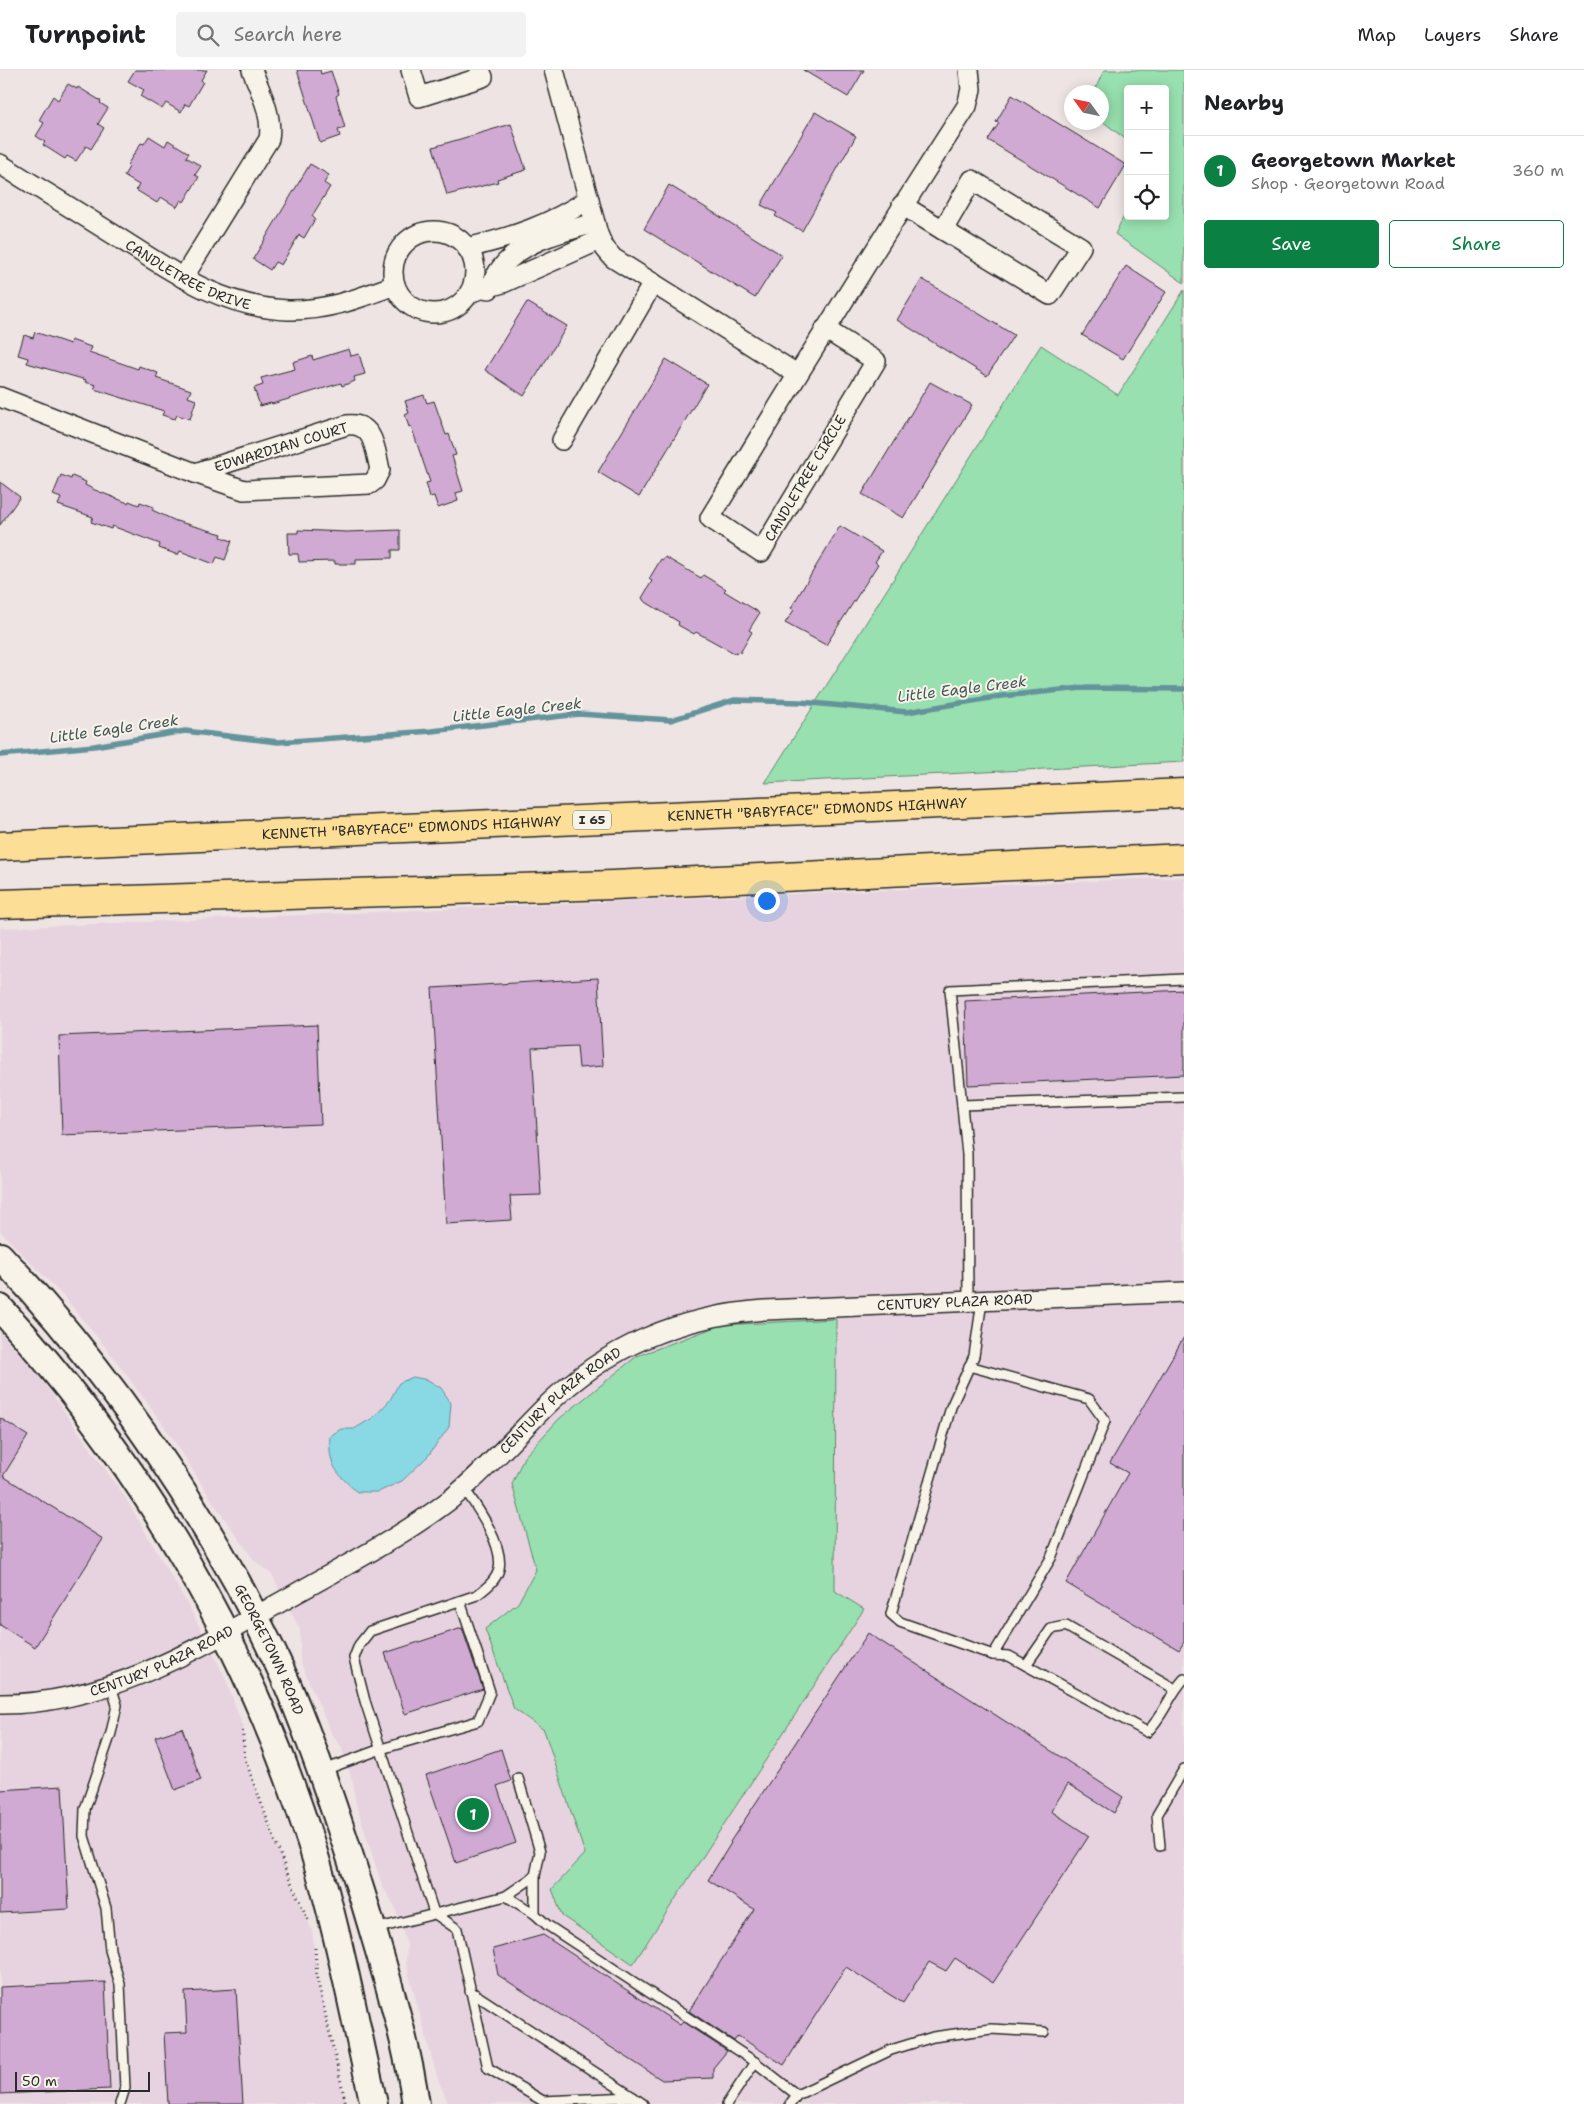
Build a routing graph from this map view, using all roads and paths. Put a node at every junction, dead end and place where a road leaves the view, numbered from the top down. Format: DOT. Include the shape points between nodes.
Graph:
graph roads {
  1 [pos="252,70"];
  2 [pos="411,70"];
  3 [pos="480,70"];
  4 [pos="554,70"];
  5 [pos="969,70"];
  6 [pos="0,164"];
  7 [pos="589,199"];
  8 [pos="902,205"];
  9 [pos="943,230"];
  10 [pos="598,232"];
  11 [pos="467,248"];
  12 [pos="183,278"];
  13 [pos="653,283"];
  14 [pos="395,286"];
  15 [pos="480,291"];
  16 [pos="825,329"];
  17 [pos="797,374"];
  18 [pos="0,397"];
  19 [pos="562,440"];
  20 [pos="195,473"];
  21 [pos="1184,793"];
  22 [pos="0,846"];
  23 [pos="1184,858"];
  24 [pos="0,904"];
  25 [pos="1184,979"];
  26 [pos="1184,1097"];
  27 [pos="962,1105"];
  28 [pos="0,1256"];
  29 [pos="1184,1292"];
  30 [pos="975,1301"];
  31 [pos="0,1308"];
  32 [pos="969,1366"];
  33 [pos="464,1488"];
  34 [pos="460,1601"];
  35 [pos="255,1616"];
  36 [pos="225,1633"];
  37 [pos="993,1655"];
  38 [pos="1026,1665"];
  39 [pos="1184,1678"];
  40 [pos="111,1686"];
  41 [pos="1174,1689"];
  42 [pos="0,1704"];
  43 [pos="242,1724"];
  44 [pos="381,1749"];
  45 [pos="1184,1769"];
  46 [pos="321,1771"];
  47 [pos="518,1778"];
  48 [pos="1160,1846"];
  49 [pos="535,1876"];
  50 [pos="506,1896"];
  51 [pos="434,1913"];
  52 [pos="535,1914"];
  53 [pos="372,1929"];
  54 [pos="312,1930"];
  55 [pos="315,1943"];
  56 [pos="470,1991"];
  57 [pos="1044,2032"];
  58 [pos="754,2062"];
  59 [pos="796,2095"];
  60 [pos="632,2097"];
  61 [pos="119,2104"];
  62 [pos="346,2104"];
  63 [pos="374,2104"];
  64 [pos="416,2104"];
  65 [pos="643,2104"];
  66 [pos="726,2104"];
  67 [pos="790,2104"];
  1 -- 12 [label="street" via="269,116 271,128 268,139"];
  2 -- 3 [label="street" via="419,97 483,78"];
  4 -- 7 [label="street"];
  5 -- 8 [label="street, CANDLETREE CIRCLE" via="971,89 966,106"];
  6 -- 12 [label="street, CANDLETREE DRIVE"];
  7 -- 10 [label="street"];
  7 -- 11 [label="street" via="541,226"];
  8 -- 9 [label="street"];
  8 -- 16 [label="street, CANDLETREE CIRCLE"];
  9 -- 9 [label="street" via="972,180 1081,246 1050,295"];
  10 -- 13 [label="street" via="606,251 613,258"];
  10 -- 15 [label="street"];
  11 -- 14 [label="street" via="452,234 438,231 412,237 395,259"];
  11 -- 15 [label="street" via="476,266 475,279"];
  12 -- 14 [label="street, CANDLETREE DRIVE" via="238,303 288,310 347,302"];
  13 -- 17 [label="street"];
  13 -- 19 [label="street"];
  14 -- 15 [label="street" via="412,307 438,314 451,311"];
  16 -- 17 [label="street, CANDLETREE CIRCLE"];
  16 -- 17 [label="street, CANDLETREE CIRCLE" via="876,361 761,552 710,518"];
  18 -- 20 [label="street, EDWARDIAN COURT"];
  20 -- 20 [label="street, EDWARDIAN COURT" via="354,424 369,433 380,470 370,484 247,490"];
  21 -- 22 [label="highway, KENNETH \"BABYFACE\" EDMONDS HIGHWAY / I 65"];
  23 -- 24 [label="highway" via="613,886"];
  25 -- 27 [label="lane" via="950,990"];
  26 -- 27 [label="lane"];
  27 -- 30 [label="lane"];
  28 -- 35 [label="main road, GEORGETOWN ROAD" via="56,1319 160,1457 196,1512"];
  29 -- 30 [label="street, CENTURY PLAZA ROAD"];
  30 -- 32 [label="lane" via="974,1356"];
  30 -- 33 [label="street, CENTURY PLAZA ROAD" via="739,1312 672,1326 618,1351 582,1375 546,1406"];
  31 -- 36 [label="main road" via="71,1392 129,1470 183,1556"];
  32 -- 37 [label="lane" via="951,1407 891,1614 900,1622"];
  32 -- 37 [label="lane" via="1089,1399 1105,1421 1051,1558"];
  33 -- 34 [label="lane" via="483,1516 496,1546 499,1568 490,1585 477,1595"];
  33 -- 35 [label="street, CENTURY PLAZA ROAD" via="434,1512 362,1557"];
  34 -- 44 [label="lane" via="370,1631 359,1645 354,1658"];
  34 -- 44 [label="lane" via="490,1692 478,1721"];
  35 -- 36 [label="street, CENTURY PLAZA ROAD"];
  35 -- 46 [label="main road, GEORGETOWN ROAD" via="288,1684"];
  36 -- 40 [label="street, CENTURY PLAZA ROAD"];
  36 -- 63 [label="main road" via="263,1714 311,1843"];
  37 -- 38 [label="lane" via="1009,1656"];
  38 -- 41 [label="lane" via="1051,1629 1066,1626"];
  38 -- 41 [label="lane" via="1147,1732 1154,1726"];
  39 -- 41 [label="lane"];
  40 -- 42 [label="street, CENTURY PLAZA ROAD" via="68,1697"];
  40 -- 61 [label="lane" via="117,1704 112,1733 85,1809 84,1836 106,1908 110,1950 120,1984 125,2088"];
  43 -- 54 [label="path" via="245,1759"];
  44 -- 46 [label="lane"];
  44 -- 51 [label="lane"];
  45 -- 48 [label="lane" via="1157,1815"];
  46 -- 53 [label="main road, GEORGETOWN ROAD"];
  47 -- 49 [label="lane" via="540,1852"];
  49 -- 50 [label="lane"];
  49 -- 52 [label="lane"];
  50 -- 51 [label="lane"];
  50 -- 52 [label="lane"];
  51 -- 53 [label="lane"];
  51 -- 56 [label="lane" via="457,1929"];
  52 -- 58 [label="lane"];
  53 -- 64 [label="main road, GEORGETOWN ROAD" via="392,1996"];
  55 -- 62 [label="path" via="317,1978"];
  56 -- 60 [label="lane"];
  56 -- 60 [label="lane" via="488,2068 543,2102"];
  57 -- 59 [label="lane" via="991,2029 933,2037 891,2050"];
  58 -- 59 [label="lane"];
  58 -- 66 [label="lane"];
  59 -- 67 [label="lane"];
  60 -- 65 [label="lane"];
}
